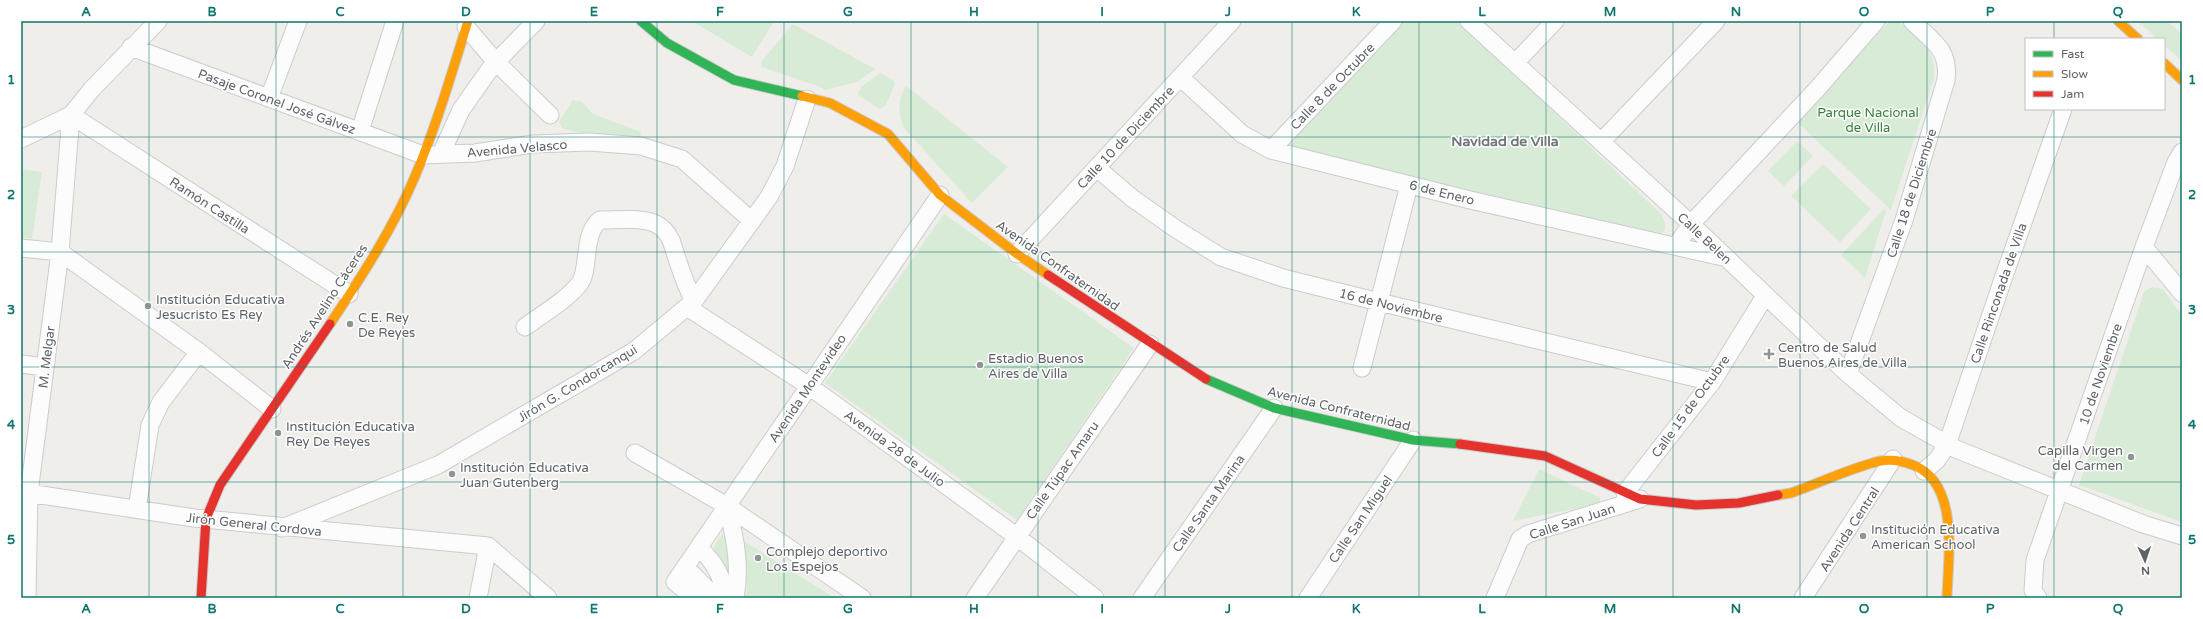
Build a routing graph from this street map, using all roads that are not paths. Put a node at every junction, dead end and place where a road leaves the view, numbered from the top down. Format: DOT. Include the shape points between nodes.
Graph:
graph roads {
  1 [pos="158,21"];
  2 [pos="298,21"];
  3 [pos="396,21"];
  4 [pos="536,21"];
  5 [pos="641,21"];
  6 [pos="1232,21"];
  7 [pos="1393,21"];
  8 [pos="1469,21"];
  9 [pos="1555,21"];
  10 [pos="1716,21"];
  11 [pos="1876,21"];
  12 [pos="1912,21"];
  13 [pos="467,24"];
  14 [pos="131,47"];
  15 [pos="496,62"];
  16 [pos="1515,63"];
  17 [pos="2165,64"];
  18 [pos="1180,77"];
  19 [pos="2182,80"];
  20 [pos="269,98"];
  21 [pos="807,99"];
  22 [pos="2063,110"];
  23 [pos="71,115"];
  24 [pos="550,115"];
  25 [pos="360,131"];
  26 [pos="21,139"];
  27 [pos="1601,142"];
  28 [pos="1270,150"];
  29 [pos="2182,152"];
  30 [pos="441,154"];
  31 [pos="424,155"];
  32 [pos="1097,168"];
  33 [pos="1409,185"];
  34 [pos="940,195"];
  35 [pos="752,221"];
  36 [pos="1691,224"];
  37 [pos="1676,246"];
  38 [pos="2144,247"];
  39 [pos="21,248"];
  40 [pos="60,252"];
  41 [pos="1017,254"];
  42 [pos="1727,258"];
  43 [pos="2182,293"];
  44 [pos="349,294"];
  45 [pos="1765,296"];
  46 [pos="1379,302"];
  47 [pos="691,304"];
  48 [pos="525,327"];
  49 [pos="1150,344"];
  50 [pos="199,352"];
  51 [pos="21,364"];
  52 [pos="45,367"];
  53 [pos="1362,368"];
  54 [pos="1848,374"];
  55 [pos="1712,382"];
  56 [pos="808,386"];
  57 [pos="1274,408"];
  58 [pos="272,409"];
  59 [pos="1413,440"];
  60 [pos="1947,445"];
  61 [pos="636,453"];
  62 [pos="1893,460"];
  63 [pos="1924,470"];
  64 [pos="2060,491"];
  65 [pos="25,493"];
  66 [pos="1632,496"];
  67 [pos="727,506"];
  68 [pos="137,509"];
  69 [pos="206,519"];
  70 [pos="282,528"];
  71 [pos="1016,536"];
  72 [pos="2182,536"];
  73 [pos="488,546"];
  74 [pos="699,547"];
  75 [pos="685,568"];
  76 [pos="27,598"];
  77 [pos="201,598"];
  78 [pos="478,598"];
  79 [pos="548,598"];
  80 [pos="694,598"];
  81 [pos="716,598"];
  82 [pos="723,598"];
  83 [pos="735,598"];
  84 [pos="862,598"];
  85 [pos="975,598"];
  86 [pos="1095,598"];
  87 [pos="1142,598"];
  88 [pos="1308,598"];
  89 [pos="1495,598"];
  90 [pos="1803,598"];
  91 [pos="1947,598"];
  92 [pos="2038,598"];
  1 -- 14 [label="street"];
  2 -- 20 [label="street"];
  3 -- 25 [label="street"];
  4 -- 15 [label="street"];
  5 -- 21 [label="street, Avenida Confraternidad" via="667,42 734,80"];
  6 -- 18 [label="street, Calle 10 de Diciembre"];
  7 -- 28 [label="street, Calle 8 de Octubre"];
  8 -- 16 [label="street, Calle Belen"];
  9 -- 16 [label="street"];
  10 -- 27 [label="street"];
  11 -- 36 [label="street" via="1817,89"];
  12 -- 54 [label="street, Calle 18 de Diciembre" via="1942,51 1946,58 1946,80 1904,220"];
  13 -- 15 [label="street"];
  13 -- 31 [label="street, Andrés Avelino Cáceres"];
  14 -- 20 [label="street, Pasaje Coronel José Gálvez"];
  14 -- 23 [label="street"];
  15 -- 24 [label="street"];
  15 -- 30 [label="street" via="461,110"];
  16 -- 27 [label="street, Calle Belen"];
  17 -- 19 [label="street"];
  18 -- 28 [label="street, 6 de Enero" via="1242,134"];
  18 -- 32 [label="street, Calle 10 de Diciembre"];
  20 -- 25 [label="street, Pasaje Coronel José Gálvez"];
  21 -- 34 [label="street, Avenida Confraternidad" via="830,103 888,134"];
  21 -- 35 [label="street, Jirón G. Condorcanqui" via="785,166 769,197"];
  22 -- 60 [label="street, Calle Rinconada de Villa"];
  23 -- 26 [label="street"];
  23 -- 40 [label="street, M. Melgar"];
  23 -- 44 [label="street, Ramón Castilla"];
  25 -- 31 [label="street, Pasaje Coronel José Gálvez"];
  27 -- 36 [label="street, Calle Belen"];
  28 -- 33 [label="street, 6 de Enero"];
  29 -- 38 [label="street, 10 de Noviembre"];
  30 -- 31 [label="street, Avenida Velasco"];
  30 -- 35 [label="street, Avenida Velasco" via="475,153 533,144 590,142 641,146 682,159"];
  31 -- 44 [label="street, Andrés Avelino Cáceres" via="394,221"];
  32 -- 41 [label="street, Calle 10 de Diciembre"];
  32 -- 46 [label="street, 16 de Noviembre" via="1132,198 1221,257 1284,278"];
  33 -- 37 [label="street, 6 de Enero"];
  33 -- 46 [label="street"];
  34 -- 41 [label="street, Avenida Confraternidad"];
  34 -- 56 [label="street, Avenida Montevideo"];
  35 -- 47 [label="street, Jirón G. Condorcanqui"];
  36 -- 37 [label="street"];
  36 -- 42 [label="street, Calle Belen"];
  37 -- 42 [label="street, 6 de Enero"];
  38 -- 43 [label="street"];
  38 -- 64 [label="street, 10 de Noviembre"];
  39 -- 40 [label="street"];
  40 -- 50 [label="street"];
  40 -- 52 [label="street, M. Melgar"];
  41 -- 49 [label="street, Avenida Confraternidad"];
  42 -- 45 [label="street, Calle Belen"];
  44 -- 58 [label="street, Andrés Avelino Cáceres"];
  45 -- 54 [label="street, Calle Belen"];
  45 -- 55 [label="street, Calle 15 de Octubre"];
  46 -- 53 [label="street"];
  46 -- 55 [label="street, 16 de Noviembre"];
  47 -- 48 [label="street" via="666,232 657,224 641,220 600,220 591,232 581,282"];
  47 -- 56 [label="street, Avenida 28 de Julio"];
  47 -- 70 [label="street, Jirón G. Condorcanqui" via="634,351 438,465"];
  49 -- 57 [label="street, Avenida Confraternidad" via="1207,380"];
  49 -- 71 [label="street, Calle Túpac Amaru"];
  50 -- 58 [label="street"];
  50 -- 68 [label="street" via="161,402 150,425"];
  51 -- 52 [label="street"];
  52 -- 65 [label="street, M. Melgar"];
  54 -- 60 [label="street, Calle Belen" via="1901,418"];
  55 -- 66 [label="street, Calle 15 de Octubre"];
  56 -- 67 [label="street, Avenida Montevideo"];
  56 -- 71 [label="street, Avenida 28 de Julio"];
  57 -- 59 [label="street, Avenida Confraternidad"];
  57 -- 87 [label="street, Calle Santa Marina"];
  58 -- 69 [label="street, Andrés Avelino Cáceres" via="220,485"];
  59 -- 66 [label="street, Avenida Confraternidad" via="1545,456"];
  59 -- 88 [label="street, Calle San Miguel"];
  60 -- 63 [label="street, Calle Rinconada de Villa" via="1937,460"];
  60 -- 64 [label="street, Calle Belen"];
  61 -- 67 [label="street"];
  62 -- 63 [label="street, Avenida Confraternidad" via="1915,464"];
  62 -- 66 [label="street, Avenida Confraternidad" via="1863,466 1791,493 1739,503 1696,505"];
  62 -- 90 [label="street, Avenida Central"];
  63 -- 91 [label="street, Avenida Confraternidad" via="1936,482 1945,505"];
  64 -- 72 [label="street, Calle Belen" via="2143,524"];
  64 -- 92 [label="street, 10 de Noviembre" via="2035,560 2033,590"];
  65 -- 68 [label="street, Jirón General Cordova"];
  65 -- 76 [label="street, M. Melgar"];
  66 -- 89 [label="street, Calle San Juan" via="1520,539"];
  67 -- 74 [label="street, Avenida Montevideo"];
  67 -- 83 [label="street" via="736,538 738,581"];
  67 -- 84 [label="street"];
  68 -- 69 [label="street, Jirón General Cordova"];
  69 -- 70 [label="street, Jirón General Cordova"];
  69 -- 77 [label="street, Andrés Avelino Cáceres"];
  70 -- 73 [label="street, Jirón General Cordova"];
  71 -- 85 [label="street, Calle Túpac Amaru"];
  71 -- 86 [label="street, Avenida 28 de Julio"];
  73 -- 78 [label="street"];
  73 -- 79 [label="street"];
  74 -- 75 [label="street, Avenida Montevideo"];
  74 -- 82 [label="street" via="715,563 720,573"];
  75 -- 80 [label="street, Avenida Montevideo" via="675,582"];
  75 -- 81 [label="street"];
}
